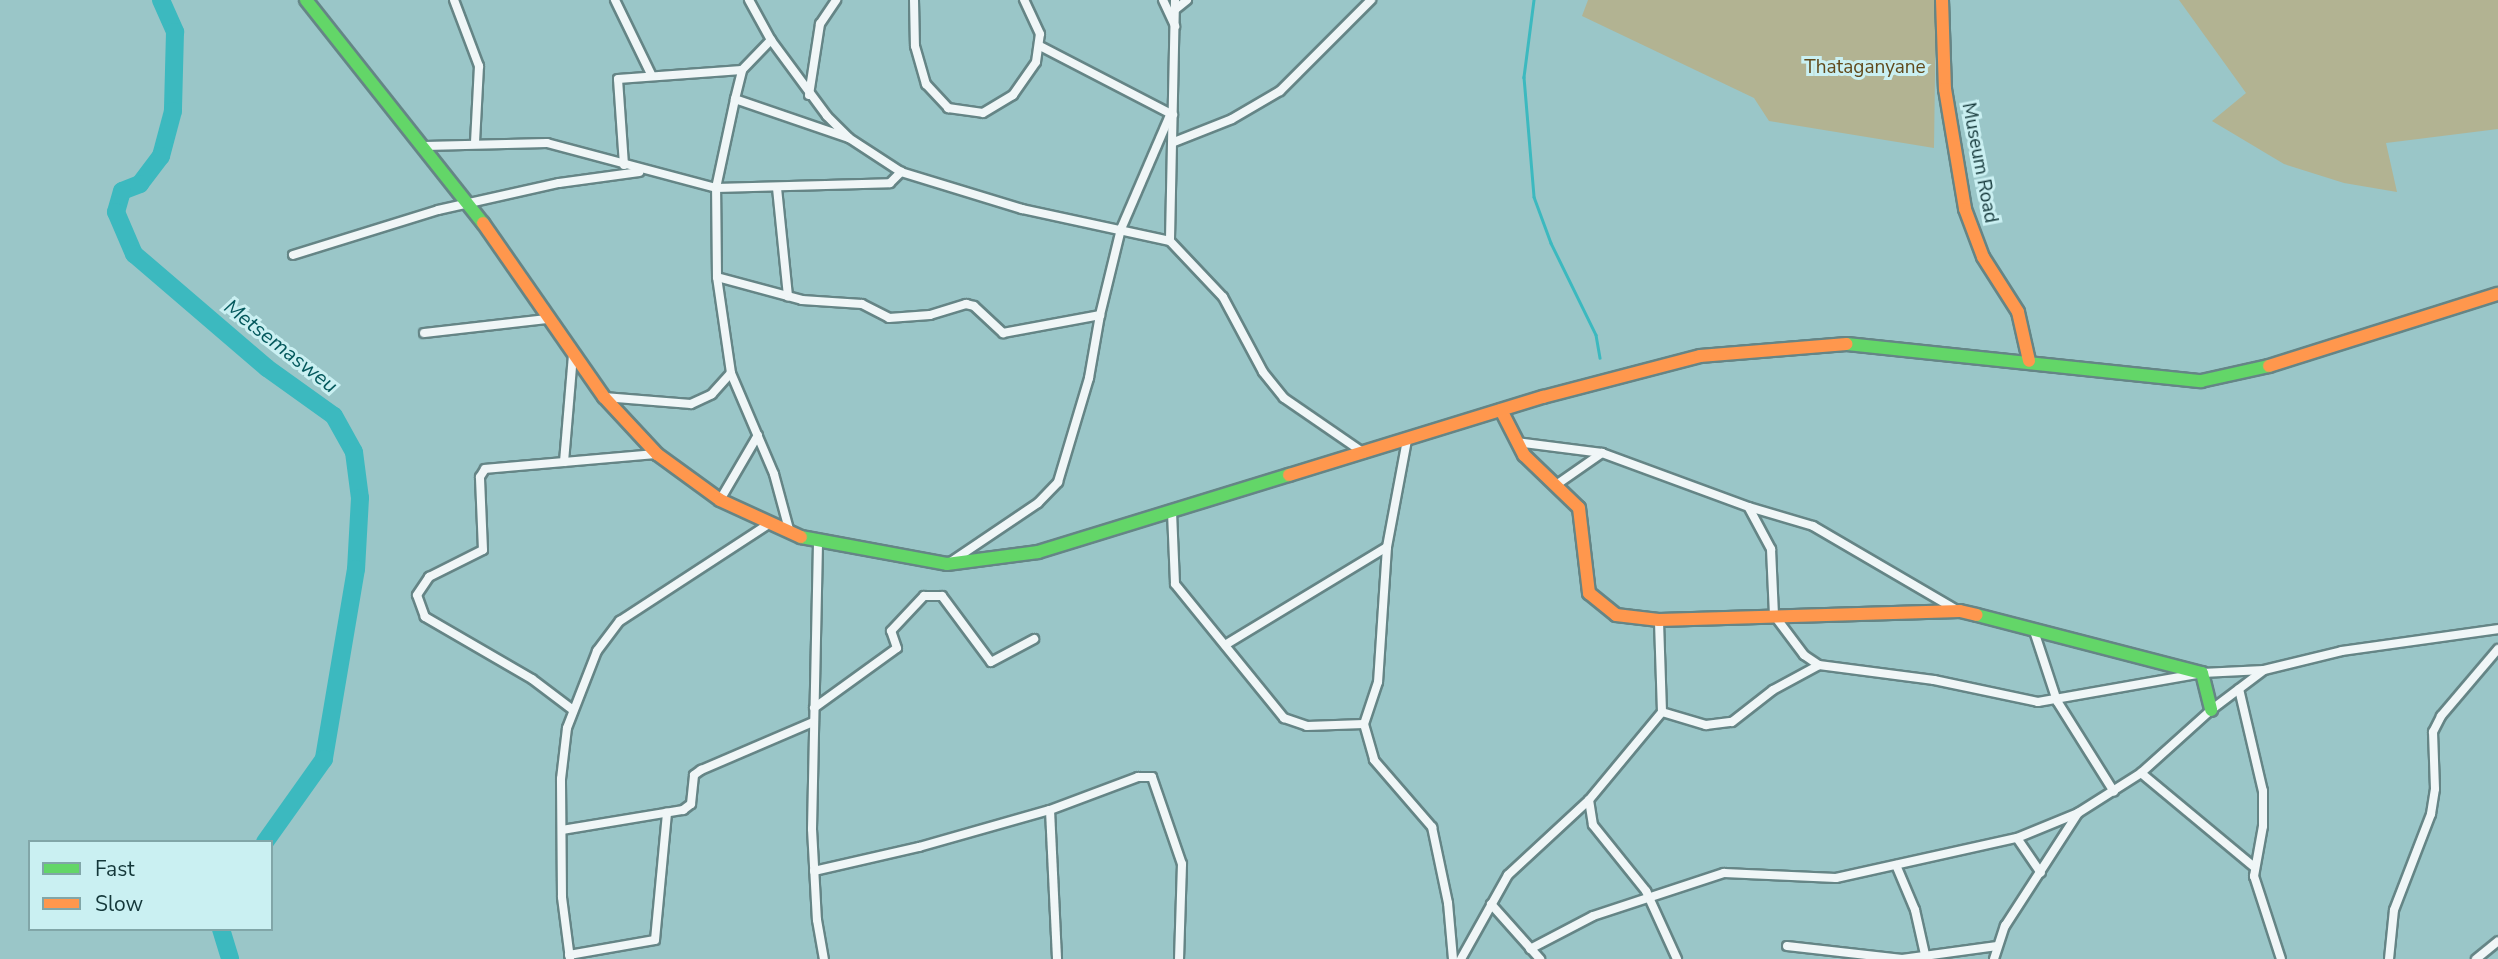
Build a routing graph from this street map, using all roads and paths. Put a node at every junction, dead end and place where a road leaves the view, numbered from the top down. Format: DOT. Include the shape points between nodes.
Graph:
graph roads {
  1 [pos="306,0"];
  2 [pos="454,0"];
  3 [pos="615,0"];
  4 [pos="749,0"];
  5 [pos="836,0"];
  6 [pos="914,0"];
  7 [pos="1024,0"];
  8 [pos="1163,0"];
  9 [pos="1186,0"];
  10 [pos="1371,0"];
  11 [pos="1942,0"];
  12 [pos="1176,5"];
  13 [pos="1176,29"];
  14 [pos="771,40"];
  15 [pos="1041,46"];
  16 [pos="742,70"];
  17 [pos="651,74"];
  18 [pos="809,95"];
  19 [pos="735,99"];
  20 [pos="1173,115"];
  21 [pos="849,138"];
  22 [pos="1174,142"];
  23 [pos="475,143"];
  24 [pos="425,146"];
  25 [pos="624,165"];
  26 [pos="642,172"];
  27 [pos="901,172"];
  28 [pos="716,188"];
  29 [pos="777,188"];
  30 [pos="470,203"];
  31 [pos="1121,229"];
  32 [pos="1170,241"];
  33 [pos="293,255"];
  34 [pos="717,277"];
  35 [pos="2498,294"];
  36 [pos="788,296"];
  37 [pos="1100,315"];
  38 [pos="547,319"];
  39 [pos="424,333"];
  40 [pos="573,354"];
  41 [pos="2029,361"];
  42 [pos="731,373"];
  43 [pos="604,397"];
  44 [pos="1501,410"];
  45 [pos="758,435"];
  46 [pos="1407,440"];
  47 [pos="1515,442"];
  48 [pos="1364,453"];
  49 [pos="1602,453"];
  50 [pos="657,454"];
  51 [pos="564,462"];
  52 [pos="1556,485"];
  53 [pos="720,500"];
  54 [pos="1749,507"];
  55 [pos="1172,512"];
  56 [pos="767,525"];
  57 [pos="790,533"];
  58 [pos="818,543"];
  59 [pos="1387,547"];
  60 [pos="947,564"];
  61 [pos="1959,611"];
  62 [pos="1774,615"];
  63 [pos="1658,620"];
  64 [pos="2498,629"];
  65 [pos="2034,631"];
  66 [pos="1034,639"];
  67 [pos="1225,645"];
  68 [pos="2498,649"];
  69 [pos="1819,665"];
  70 [pos="2264,670"];
  71 [pos="2202,673"];
  72 [pos="2239,689"];
  73 [pos="2057,701"];
  74 [pos="814,708"];
  75 [pos="573,710"];
  76 [pos="2211,710"];
  77 [pos="1662,712"];
  78 [pos="813,722"];
  79 [pos="1364,724"];
  80 [pos="2141,773"];
  81 [pos="2114,792"];
  82 [pos="1590,800"];
  83 [pos="1050,810"];
  84 [pos="667,813"];
  85 [pos="2078,813"];
  86 [pos="562,830"];
  87 [pos="2017,838"];
  88 [pos="1896,865"];
  89 [pos="2253,866"];
  90 [pos="814,871"];
  91 [pos="2041,873"];
  92 [pos="1649,900"];
  93 [pos="1491,904"];
  94 [pos="2498,941"];
  95 [pos="1787,946"];
  96 [pos="1997,946"];
  97 [pos="1530,949"];
  98 [pos="570,957"];
  99 [pos="1926,958"];
  100 [pos="824,959"];
  101 [pos="1057,959"];
  102 [pos="1179,959"];
  103 [pos="1453,959"];
  104 [pos="1461,959"];
  105 [pos="1540,959"];
  106 [pos="1677,959"];
  107 [pos="1994,959"];
  108 [pos="2281,959"];
  109 [pos="2389,959"];
  110 [pos="2476,959"];
  1 -- 24 [label="street"];
  2 -- 23 [label="street" via="479,66"];
  3 -- 17 [label="street"];
  4 -- 14 [label="street"];
  5 -- 18 [label="street" via="820,24"];
  6 -- 15 [label="street" via="915,46 926,84 948,108 983,113 999,107 1026,80"];
  7 -- 15 [label="street"];
  8 -- 13 [label="street"];
  9 -- 12 [label="street"];
  10 -- 22 [label="street" via="1280,91 1232,119"];
  11 -- 41 [label="street, Museum Road" via="1944,89 1965,209 1983,257 2018,312"];
  12 -- 13 [label="street"];
  13 -- 20 [label="street"];
  14 -- 16 [label="street"];
  14 -- 18 [label="street"];
  15 -- 20 [label="street"];
  16 -- 17 [label="street"];
  16 -- 19 [label="street"];
  17 -- 25 [label="street" via="625,75 616,84"];
  18 -- 21 [label="street"];
  19 -- 21 [label="street"];
  19 -- 28 [label="street"];
  20 -- 22 [label="street"];
  20 -- 31 [label="street"];
  21 -- 27 [label="street"];
  22 -- 32 [label="street"];
  23 -- 24 [label="street"];
  23 -- 25 [label="street" via="547,143"];
  24 -- 30 [label="street"];
  25 -- 26 [label="street"];
  26 -- 28 [label="street"];
  26 -- 30 [label="street"];
  27 -- 29 [label="street" via="890,183"];
  27 -- 31 [label="street" via="1023,209"];
  28 -- 29 [label="street"];
  28 -- 34 [label="street"];
  29 -- 36 [label="street"];
  30 -- 33 [label="street" via="400,219"];
  30 -- 38 [label="street"];
  31 -- 32 [label="street"];
  31 -- 37 [label="street"];
  32 -- 48 [label="street" via="1223,297 1263,372 1284,398"];
  34 -- 36 [label="street"];
  34 -- 42 [label="street"];
  35 -- 41 [label="street" via="2254,372 2202,381 2126,376"];
  36 -- 37 [label="street" via="862,304 889,318 930,315 966,304 1003,333 1013,334"];
  37 -- 60 [label="street" via="1089,378 1058,482 1038,503"];
  38 -- 39 [label="street"];
  38 -- 40 [label="street"];
  40 -- 43 [label="street"];
  40 -- 51 [label="street"];
  41 -- 44 [label="street" via="1868,344 1794,345 1700,356"];
  42 -- 43 [label="street" via="712,394 691,404"];
  42 -- 45 [label="street"];
  43 -- 50 [label="street"];
  44 -- 46 [label="street"];
  44 -- 47 [label="street"];
  45 -- 53 [label="street"];
  45 -- 57 [label="street"];
  46 -- 48 [label="street"];
  46 -- 59 [label="street"];
  47 -- 49 [label="street"];
  47 -- 52 [label="street"];
  48 -- 55 [label="street"];
  49 -- 52 [label="street"];
  49 -- 54 [label="street"];
  50 -- 51 [label="street"];
  50 -- 53 [label="street"];
  51 -- 75 [label="street" via="481,472 483,550 429,577 417,595 425,617 532,678"];
  52 -- 63 [label="street" via="1584,519 1592,599 1616,615"];
  53 -- 56 [label="street"];
  54 -- 61 [label="street" via="1826,531"];
  54 -- 62 [label="street" via="1771,549"];
  55 -- 60 [label="street" via="1038,552"];
  55 -- 67 [label="street" via="1175,584"];
  56 -- 57 [label="street"];
  56 -- 75 [label="street" via="620,621 597,651"];
  57 -- 58 [label="street"];
  58 -- 60 [label="street"];
  58 -- 74 [label="street"];
  59 -- 67 [label="street"];
  59 -- 79 [label="street" via="1378,682"];
  61 -- 62 [label="street"];
  61 -- 65 [label="street"];
  62 -- 63 [label="street"];
  62 -- 69 [label="street" via="1804,656"];
  63 -- 77 [label="street"];
  64 -- 70 [label="street" via="2342,651"];
  65 -- 71 [label="street"];
  65 -- 73 [label="street"];
  66 -- 74 [label="street" via="991,662 942,596 924,596 891,631 898,648"];
  67 -- 79 [label="street" via="1284,719 1294,725"];
  68 -- 109 [label="street" via="2441,716 2433,732 2431,814 2394,910"];
  69 -- 73 [label="street"];
  69 -- 77 [label="street" via="1773,690 1732,722 1706,725"];
  70 -- 71 [label="street"];
  70 -- 72 [label="street"];
  71 -- 73 [label="street"];
  71 -- 76 [label="street"];
  72 -- 76 [label="street"];
  72 -- 89 [label="street" via="2263,790 2263,826"];
  73 -- 81 [label="street"];
  74 -- 78 [label="street"];
  75 -- 86 [label="street" via="561,779"];
  76 -- 80 [label="street"];
  77 -- 82 [label="street"];
  78 -- 84 [label="street" via="701,769 694,775 691,804"];
  78 -- 90 [label="street"];
  79 -- 103 [label="street" via="1374,760 1432,827 1448,903"];
  80 -- 81 [label="street"];
  80 -- 89 [label="street"];
  81 -- 85 [label="street"];
  82 -- 92 [label="street" via="1593,825 1623,858"];
  82 -- 93 [label="street" via="1517,865"];
  83 -- 90 [label="street"];
  83 -- 101 [label="street"];
  83 -- 102 [label="street" via="1138,777 1152,777 1182,864"];
  84 -- 86 [label="street"];
  84 -- 98 [label="street" via="655,940"];
  85 -- 87 [label="street"];
  85 -- 91 [label="street"];
  86 -- 98 [label="street" via="562,897"];
  87 -- 88 [label="street"];
  87 -- 91 [label="street"];
  88 -- 92 [label="street" via="1836,878 1724,873"];
  88 -- 99 [label="street" via="1915,910"];
  89 -- 108 [label="street"];
  90 -- 100 [label="street"];
  91 -- 96 [label="street"];
  92 -- 97 [label="street" via="1593,916"];
  92 -- 106 [label="street"];
  93 -- 97 [label="street"];
  93 -- 104 [label="street"];
  94 -- 110 [label="street"];
  95 -- 99 [label="street" via="1848,956"];
  96 -- 99 [label="street"];
  96 -- 107 [label="street"];
  97 -- 105 [label="street"];
}
